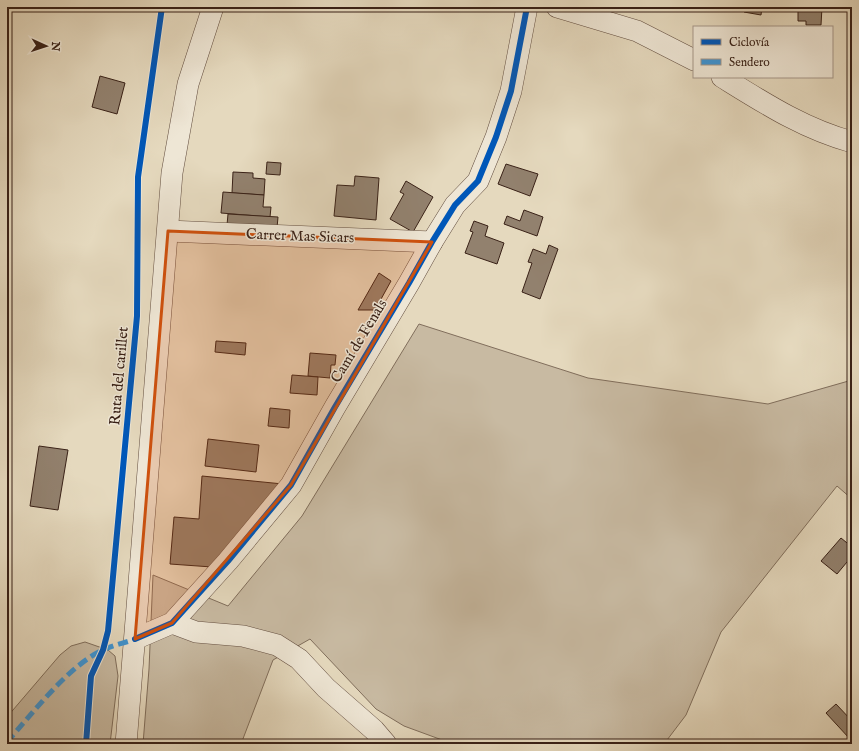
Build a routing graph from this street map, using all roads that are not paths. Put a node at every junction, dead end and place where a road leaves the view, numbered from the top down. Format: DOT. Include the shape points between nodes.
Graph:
graph roads {
  1 [pos="213,7"];
  2 [pos="528,7"];
  3 [pos="557,7"];
  4 [pos="693,59"];
  5 [pos="724,78"];
  6 [pos="852,142"];
  7 [pos="168,231"];
  8 [pos="432,242"];
  9 [pos="172,623"];
  10 [pos="135,639"];
  11 [pos="126,744"];
  12 [pos="386,744"];
  1 -- 7 [label="street" via="188,84 172,173"];
  2 -- 8 [label="street, Camí de Fenals" via="511,91 496,137 478,181 455,205"];
  3 -- 4 [label="street" via="637,30"];
  5 -- 6 [label="street" via="782,114 829,136"];
  7 -- 8 [label="street, Carrer Mas Sicars"];
  7 -- 10 [label="street"];
  8 -- 9 [label="street, Camí de Fenals" via="291,486"];
  9 -- 10 [label="street, Camí de Fenals"];
  9 -- 12 [label="street" via="196,632 244,636 277,644 299,659"];
  10 -- 11 [label="street"];
}
